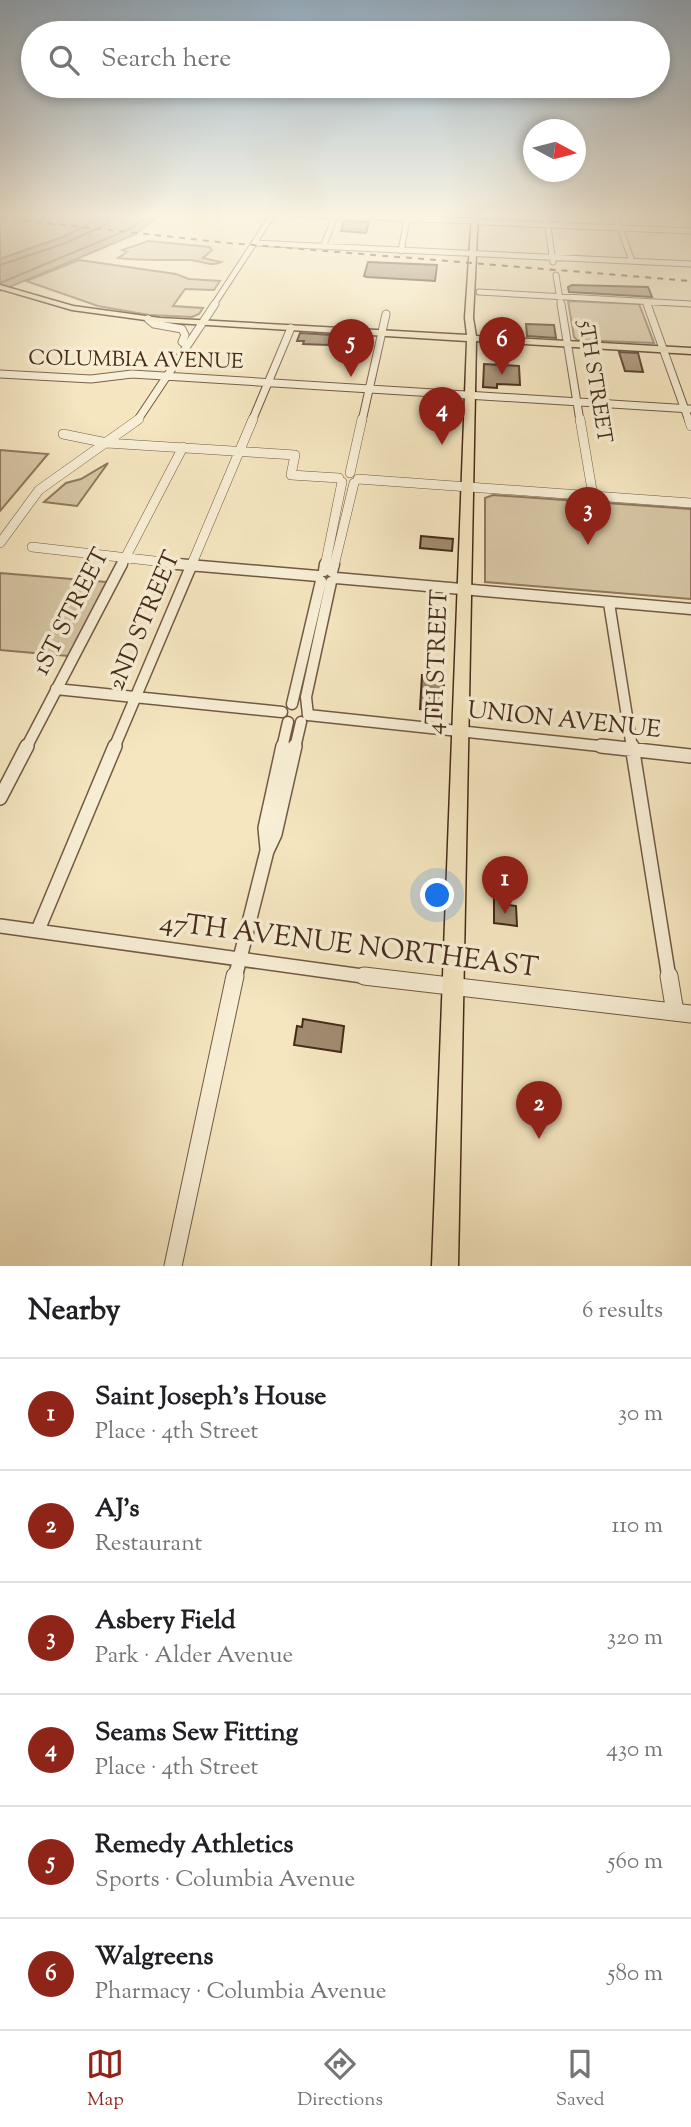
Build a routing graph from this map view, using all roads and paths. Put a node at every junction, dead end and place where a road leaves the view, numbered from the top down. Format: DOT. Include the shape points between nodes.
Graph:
graph roads {
  1 [pos="234,273"];
  2 [pos="472,273"];
  3 [pos="478,273"];
  4 [pos="556,275"];
  5 [pos="471,280"];
  6 [pos="0,287"];
  7 [pos="479,292"];
  8 [pos="560,298"];
  9 [pos="646,302"];
  10 [pos="691,304"];
  11 [pos="386,314"];
  12 [pos="148,319"];
  13 [pos="202,323"];
  14 [pos="291,328"];
  15 [pos="382,333"];
  16 [pos="472,338"];
  17 [pos="568,344"];
  18 [pos="186,345"];
  19 [pos="663,350"];
  20 [pos="691,351"];
  21 [pos="0,374"];
  22 [pos="167,376"];
  23 [pos="268,382"];
  24 [pos="369,388"];
  25 [pos="471,395"];
  26 [pos="577,401"];
  27 [pos="688,408"];
  28 [pos="691,426"];
  29 [pos="63,434"];
  30 [pos="107,443"];
  31 [pos="183,447"];
  32 [pos="239,451"];
  33 [pos="354,478"];
  34 [pos="341,480"];
  35 [pos="468,487"];
  36 [pos="593,496"];
  37 [pos="691,503"];
  38 [pos="0,543"];
  39 [pos="32,547"];
  40 [pos="124,558"];
  41 [pos="191,565"];
  42 [pos="327,577"];
  43 [pos="465,590"];
  44 [pos="609,603"];
  45 [pos="691,609"];
  46 [pos="56,689"];
  47 [pos="136,697"];
  48 [pos="297,716"];
  49 [pos="460,732"];
  50 [pos="633,750"];
  51 [pos="691,756"];
  52 [pos="0,798"];
  53 [pos="0,926"];
  54 [pos="38,930"];
  55 [pos="239,959"];
  56 [pos="452,988"];
  57 [pos="683,1013"];
  58 [pos="173,1266"];
  59 [pos="445,1266"];
  1 -- 13 [label="street"];
  2 -- 5 [label="main road, 4TH STREET"];
  3 -- 7 [label="main road, 4TH STREET"];
  4 -- 8 [label="street, 5TH STREET"];
  5 -- 7 [label="main road" via="474,291"];
  5 -- 16 [label="main road, 4TH STREET"];
  6 -- 12 [label="main road" via="72,308"];
  7 -- 8 [label="street"];
  7 -- 16 [label="main road, 4TH STREET" via="478,334"];
  8 -- 9 [label="street"];
  8 -- 17 [label="street, 5TH STREET"];
  9 -- 10 [label="street"];
  9 -- 19 [label="street"];
  11 -- 15 [label="street"];
  12 -- 13 [label="main road"];
  12 -- 18 [label="street" via="182,329"];
  13 -- 14 [label="main road"];
  13 -- 18 [label="street"];
  14 -- 15 [label="main road"];
  14 -- 23 [label="street, 2ND STREET"];
  15 -- 16 [label="main road"];
  15 -- 24 [label="street"];
  16 -- 17 [label="main road"];
  16 -- 25 [label="main road, 4TH STREET"];
  17 -- 19 [label="main road"];
  17 -- 26 [label="street, 5TH STREET"];
  18 -- 22 [label="street"];
  19 -- 20 [label="main road"];
  19 -- 27 [label="street"];
  21 -- 22 [label="street, COLUMBIA AVENUE" via="90,379"];
  22 -- 23 [label="street, COLUMBIA AVENUE"];
  22 -- 30 [label="street" via="143,415"];
  23 -- 24 [label="street, COLUMBIA AVENUE"];
  23 -- 32 [label="street, 2ND STREET"];
  24 -- 25 [label="street, COLUMBIA AVENUE"];
  24 -- 33 [label="street"];
  25 -- 26 [label="street, COLUMBIA AVENUE"];
  25 -- 35 [label="main road, 4TH STREET"];
  26 -- 27 [label="street, COLUMBIA AVENUE"];
  26 -- 36 [label="street, 5TH STREET"];
  27 -- 28 [label="street"];
  29 -- 30 [label="street"];
  30 -- 31 [label="street"];
  30 -- 38 [label="street" via="39,490"];
  31 -- 32 [label="street"];
  31 -- 40 [label="street, 1ST STREET"];
  32 -- 34 [label="street" via="295,455 291,475"];
  32 -- 41 [label="street, 2ND STREET"];
  33 -- 34 [label="street"];
  33 -- 35 [label="street"];
  33 -- 42 [label="street"];
  34 -- 42 [label="street"];
  35 -- 36 [label="street"];
  35 -- 43 [label="main road, 4TH STREET"];
  36 -- 37 [label="street"];
  39 -- 40 [label="street"];
  40 -- 41 [label="street"];
  40 -- 46 [label="street, 1ST STREET"];
  41 -- 42 [label="street"];
  41 -- 47 [label="street, 2ND STREET"];
  42 -- 43 [label="street"];
  42 -- 48 [label="street"];
  42 -- 48 [label="street" via="292,704"];
  43 -- 44 [label="street"];
  43 -- 49 [label="main road, 4TH STREET"];
  44 -- 45 [label="street"];
  44 -- 50 [label="street"];
  46 -- 47 [label="street, UNION AVENUE"];
  46 -- 52 [label="street, 1ST STREET"];
  47 -- 48 [label="street, UNION AVENUE"];
  47 -- 54 [label="street, 2ND STREET"];
  48 -- 49 [label="street, UNION AVENUE"];
  48 -- 55 [label="street" via="275,834"];
  49 -- 50 [label="street, UNION AVENUE"];
  49 -- 56 [label="main road, 4TH STREET"];
  50 -- 51 [label="street, UNION AVENUE"];
  50 -- 57 [label="street"];
  53 -- 54 [label="street, 47TH AVENUE NORTHEAST"];
  54 -- 55 [label="street, 47TH AVENUE NORTHEAST"];
  55 -- 56 [label="street, 47TH AVENUE NORTHEAST"];
  55 -- 58 [label="street"];
  56 -- 57 [label="street, 47TH AVENUE NORTHEAST"];
  56 -- 59 [label="main road, 4TH STREET"];
}
